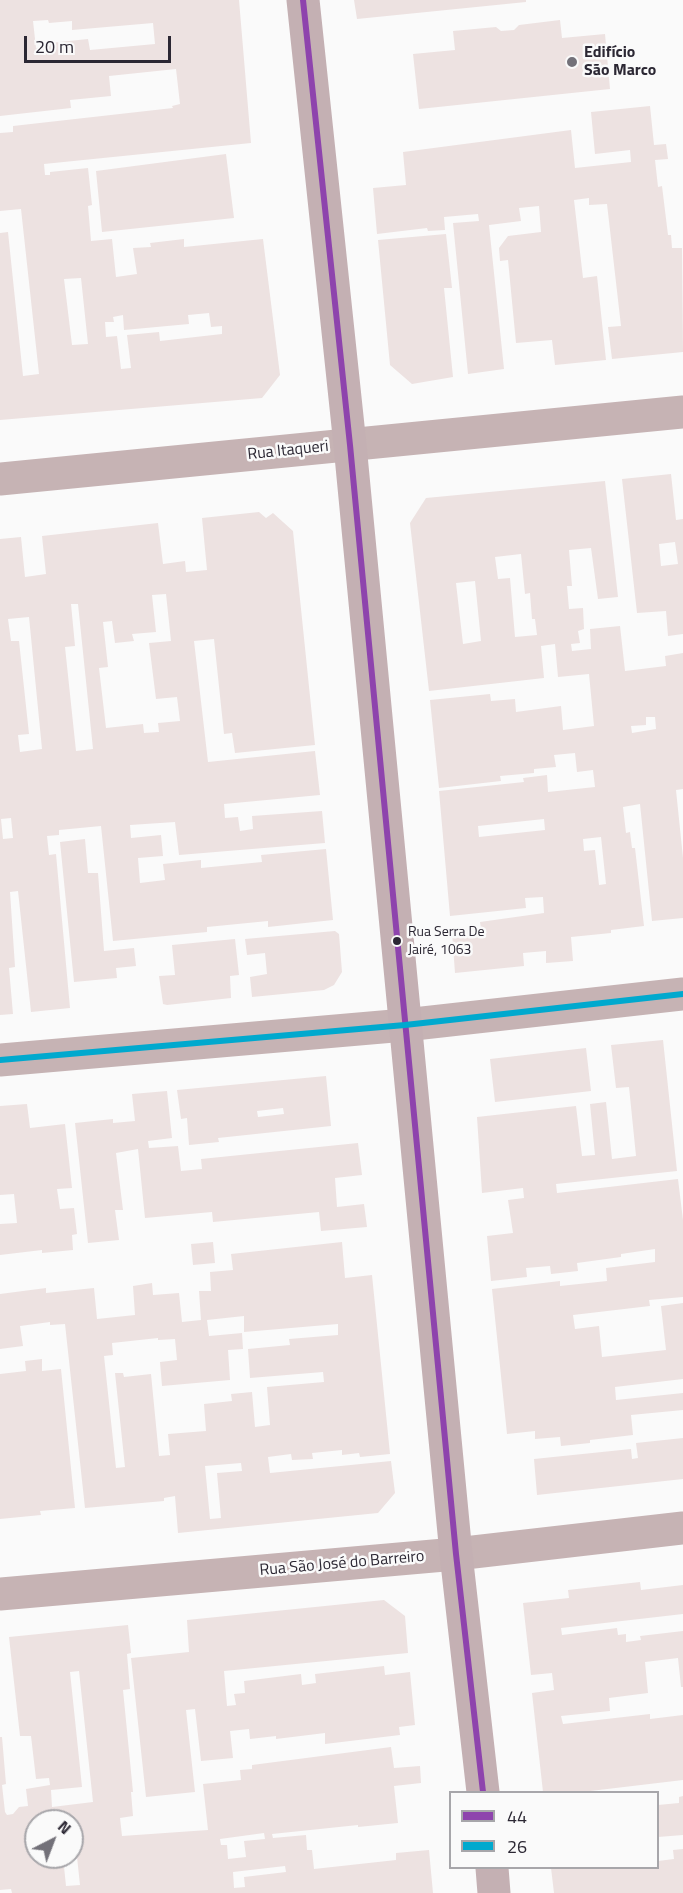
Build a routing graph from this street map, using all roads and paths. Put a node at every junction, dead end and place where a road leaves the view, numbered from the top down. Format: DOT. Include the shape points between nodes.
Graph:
graph roads {
  1 [pos="303,0"];
  2 [pos="683,412"];
  3 [pos="351,445"];
  4 [pos="0,479"];
  5 [pos="683,994"];
  6 [pos="405,1025"];
  7 [pos="0,1060"];
  8 [pos="683,1528"];
  9 [pos="456,1554"];
  10 [pos="0,1593"];
  11 [pos="483,1791"];
  12 [pos="492,1869"];
  13 [pos="494,1893"];
  1 -- 3 [label="street"];
  2 -- 3 [label="street, Rua Itaqueri"];
  3 -- 4 [label="street, Rua Itaqueri"];
  3 -- 6 [label="street"];
  5 -- 6 [label="street"];
  6 -- 7 [label="street"];
  6 -- 9 [label="street"];
  8 -- 9 [label="street, Rua São José do Barreiro"];
  9 -- 10 [label="street, Rua São José do Barreiro"];
  9 -- 11 [label="street"];
  12 -- 13 [label="street"];
}
